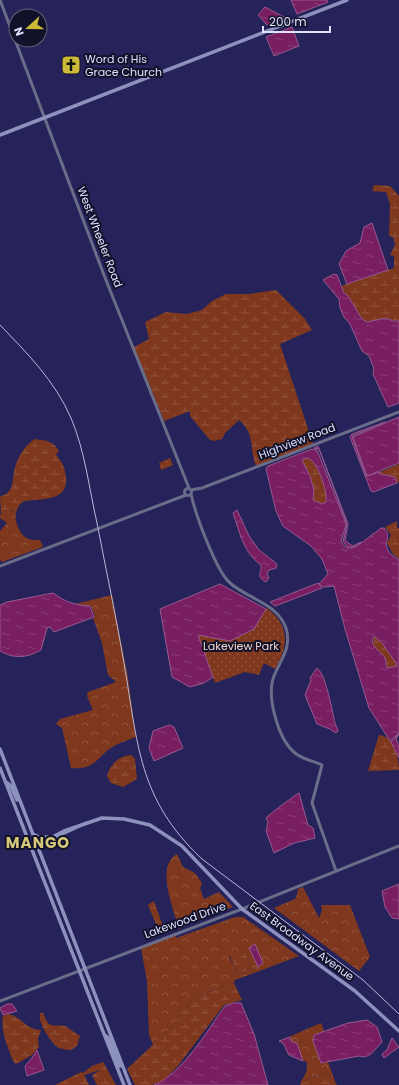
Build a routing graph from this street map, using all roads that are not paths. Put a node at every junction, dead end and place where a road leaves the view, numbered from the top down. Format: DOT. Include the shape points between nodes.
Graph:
graph roads {
  1 [pos="0,0"];
  2 [pos="346,0"];
  3 [pos="45,118"];
  4 [pos="0,135"];
  5 [pos="399,412"];
  6 [pos="184,479"];
  7 [pos="191,492"];
  8 [pos="186,493"];
  9 [pos="193,502"];
  10 [pos="0,566"];
  11 [pos="0,750"];
  12 [pos="0,768"];
  13 [pos="5,782"];
  14 [pos="21,805"];
  15 [pos="87,823"];
  16 [pos="32,834"];
  17 [pos="53,836"];
  18 [pos="37,845"];
  19 [pos="399,846"];
  20 [pos="31,847"];
  21 [pos="336,871"];
  22 [pos="242,909"];
  23 [pos="85,968"];
  24 [pos="80,970"];
  25 [pos="0,1001"];
  26 [pos="95,1008"];
  27 [pos="109,1031"];
  28 [pos="399,1032"];
  29 [pos="105,1035"];
  30 [pos="124,1069"];
  31 [pos="124,1085"];
  32 [pos="130,1085"];
  1 -- 3 [label="street, West Wheeler Road"];
  2 -- 3 [label="main road"];
  3 -- 4 [label="main road"];
  3 -- 6 [label="street, West Wheeler Road"];
  5 -- 7 [label="street, Highview Road"];
  6 -- 7 [label="street, West Wheeler Road"];
  6 -- 8 [label="street, West Wheeler Road"];
  7 -- 8 [label="street"];
  7 -- 8 [label="street"];
  7 -- 9 [label="street, West Wheeler Road"];
  8 -- 9 [label="street"];
  8 -- 10 [label="street"];
  9 -- 21 [label="street, West Wheeler Road" via="217,564 226,578 236,588 273,609 284,622 288,642 272,686 274,712 290,747 302,757 322,765 312,803"];
  11 -- 14 [label="main road"];
  12 -- 13 [label="main road"];
  13 -- 14 [label="main road" via="11,786"];
  13 -- 20 [label="main road"];
  14 -- 16 [label="main road"];
  15 -- 17 [label="main road"];
  15 -- 18 [label="main road"];
  15 -- 22 [label="main road, East Broadway Avenue" via="102,818 140,821 165,833 182,846"];
  16 -- 17 [label="main road" via="44,838"];
  16 -- 18 [label="main road"];
  17 -- 18 [label="main road"];
  18 -- 20 [label="main road"];
  18 -- 23 [label="main road"];
  19 -- 21 [label="street, Lakewood Drive"];
  20 -- 24 [label="main road"];
  21 -- 22 [label="street, Lakewood Drive"];
  22 -- 23 [label="street, Lakewood Drive"];
  22 -- 28 [label="main road, East Broadway Avenue" via="355,991"];
  23 -- 24 [label="street, Lakewood Drive"];
  23 -- 27 [label="main road"];
  24 -- 25 [label="street, Lakewood Drive"];
  24 -- 26 [label="main road"];
  26 -- 27 [label="main road"];
  26 -- 29 [label="main road"];
  27 -- 30 [label="main road"];
  29 -- 30 [label="main road" via="120,1066"];
  29 -- 31 [label="main road"];
  30 -- 32 [label="main road"];
}
